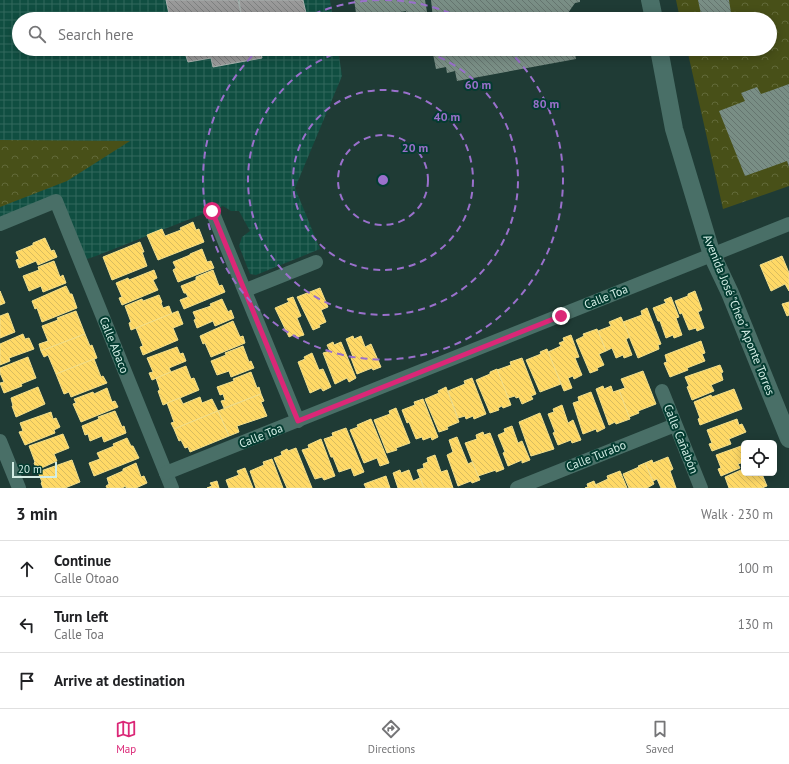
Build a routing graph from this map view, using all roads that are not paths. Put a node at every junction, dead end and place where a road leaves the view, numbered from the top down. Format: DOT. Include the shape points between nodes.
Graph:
graph roads {
  1 [pos="650,0"];
  2 [pos="653,12"];
  3 [pos="660,56"];
  4 [pos="212,211"];
  5 [pos="0,224"];
  6 [pos="789,224"];
  7 [pos="712,255"];
  8 [pos="316,262"];
  9 [pos="246,290"];
  10 [pos="662,391"];
  11 [pos="298,421"];
  12 [pos="675,424"];
  13 [pos="789,439"];
  14 [pos="0,442"];
  15 [pos="166,473"];
  16 [pos="19,488"];
  17 [pos="172,488"];
  18 [pos="517,488"];
  19 [pos="701,488"];
  1 -- 2 [label="street"];
  3 -- 7 [label="street, Avenida José \"Cheo\" Aponte Torres" via="674,129"];
  4 -- 9 [label="street"];
  5 -- 15 [label="street, Calle Abaco" via="56,201"];
  6 -- 7 [label="street, Calle Toa"];
  7 -- 11 [label="street, Calle Toa"];
  7 -- 13 [label="street, Avenida José \"Cheo\" Aponte Torres"];
  8 -- 9 [label="street"];
  9 -- 11 [label="street"];
  10 -- 12 [label="street, Calle Cañabón"];
  11 -- 15 [label="street, Calle Toa"];
  12 -- 18 [label="street, Calle Turabo"];
  12 -- 19 [label="street, Calle Cañabón"];
  14 -- 16 [label="street"];
  15 -- 17 [label="street, Calle Abaco"];
}
